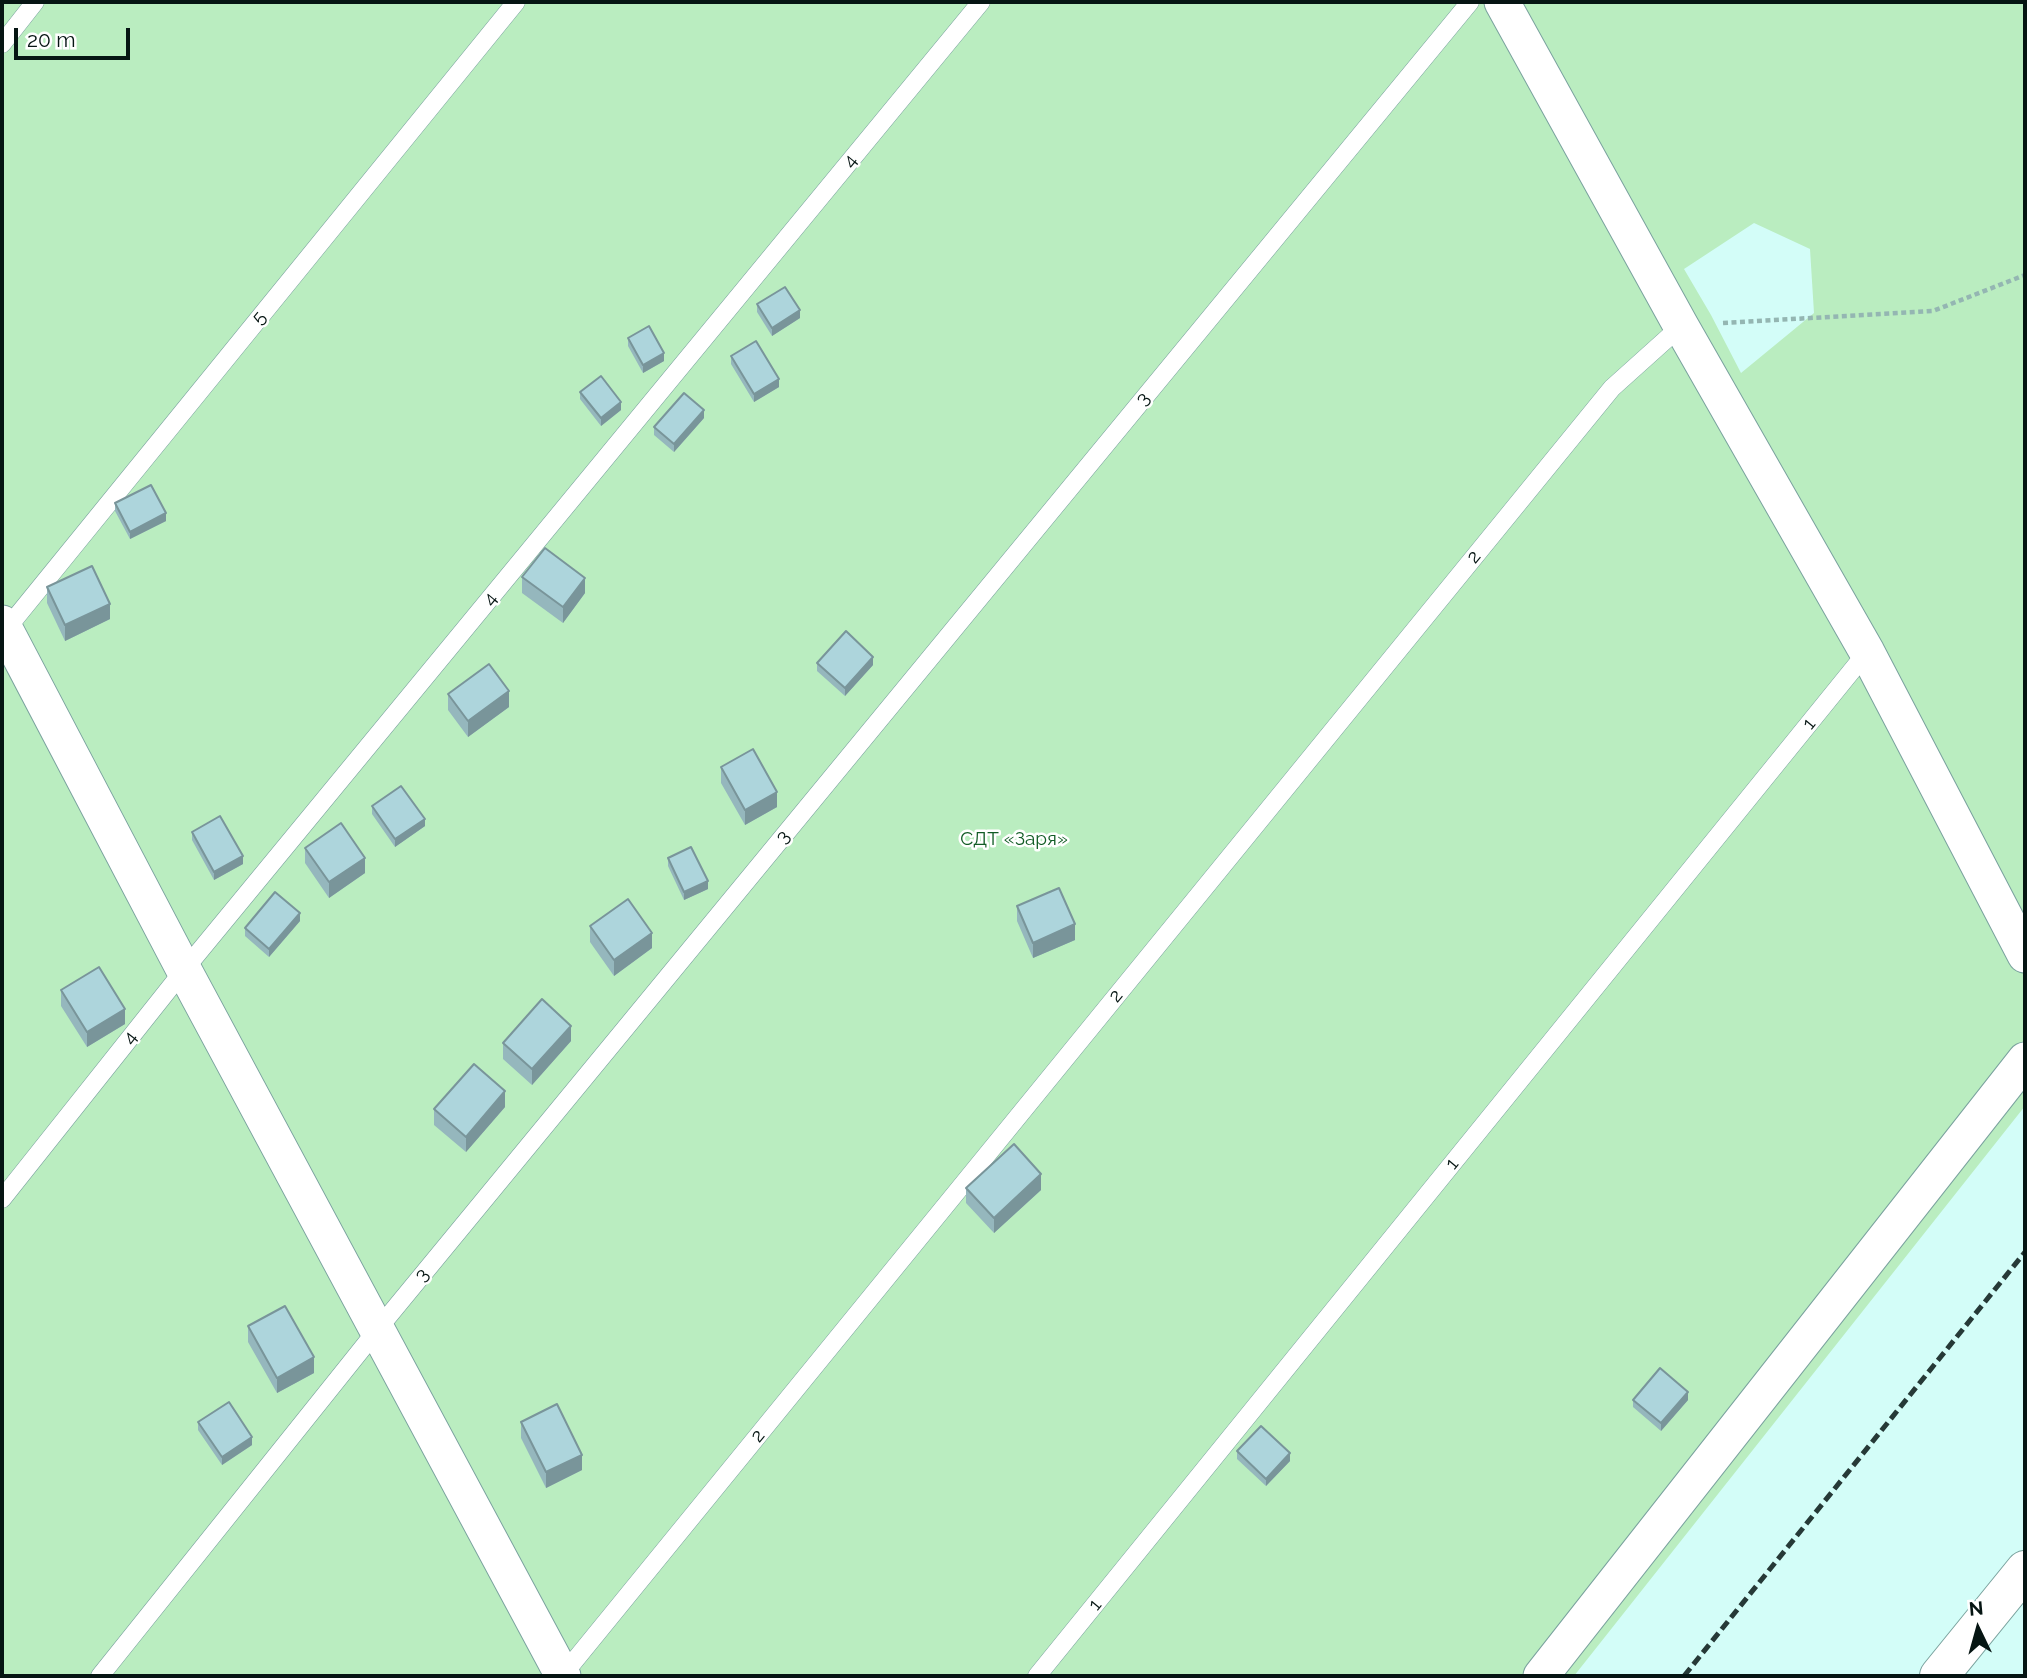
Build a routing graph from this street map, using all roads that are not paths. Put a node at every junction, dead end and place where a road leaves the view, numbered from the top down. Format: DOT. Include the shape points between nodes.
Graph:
graph roads {
  1 [pos="35,2"];
  2 [pos="516,2"];
  3 [pos="981,2"];
  4 [pos="1471,2"];
  5 [pos="1502,2"];
  6 [pos="2,44"];
  7 [pos="1681,326"];
  8 [pos="3,629"];
  9 [pos="1867,652"];
  10 [pos="2025,956"];
  11 [pos="184,970"];
  12 [pos="2025,1060"];
  13 [pos="2,1199"];
  14 [pos="377,1330"];
  15 [pos="2025,1570"];
  16 [pos="100,1676"];
  17 [pos="563,1676"];
  18 [pos="1037,1676"];
  19 [pos="1541,1676"];
  20 [pos="1939,1676"];
  1 -- 6 [label="lane"];
  2 -- 8 [label="lane, 5"];
  3 -- 11 [label="lane, 4"];
  4 -- 14 [label="lane, 3"];
  5 -- 7 [label="street"];
  7 -- 9 [label="street"];
  7 -- 17 [label="lane, 2" via="1612,388"];
  8 -- 11 [label="street"];
  9 -- 10 [label="street"];
  9 -- 18 [label="lane, 1"];
  11 -- 13 [label="lane, 4"];
  11 -- 14 [label="street"];
  12 -- 19 [label="street"];
  14 -- 16 [label="lane, 3"];
  14 -- 17 [label="street"];
  15 -- 20 [label="main road"];
}
